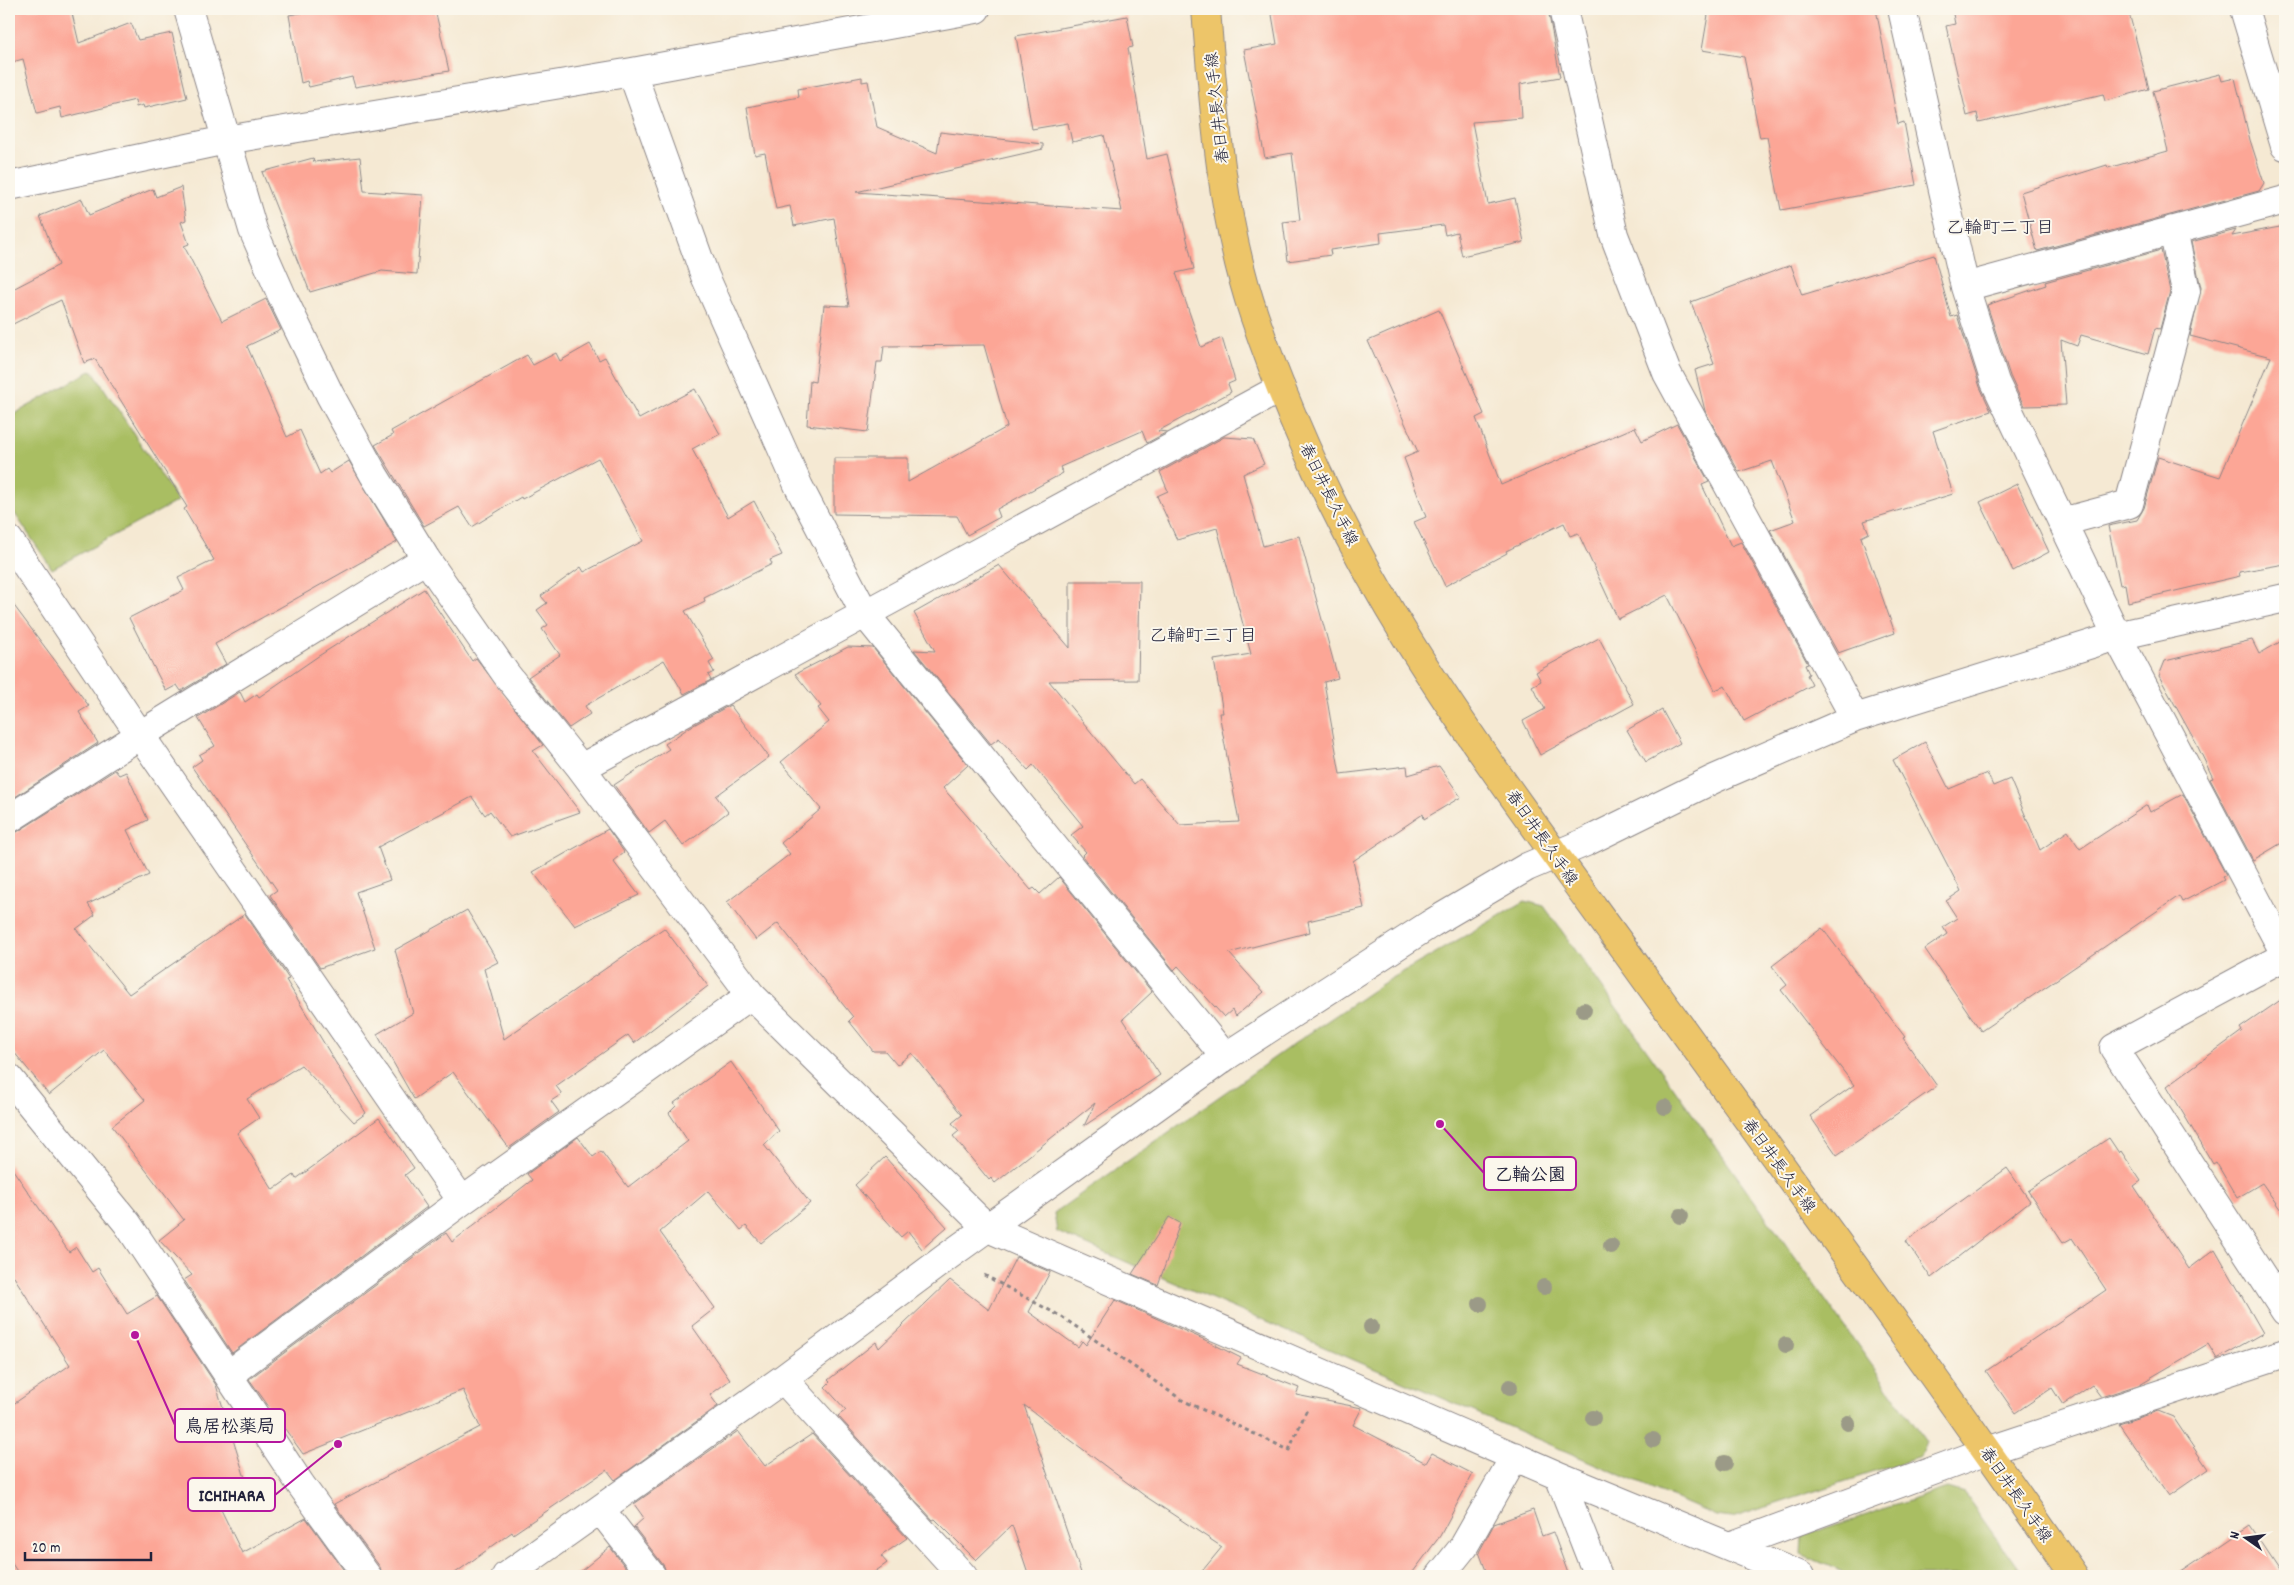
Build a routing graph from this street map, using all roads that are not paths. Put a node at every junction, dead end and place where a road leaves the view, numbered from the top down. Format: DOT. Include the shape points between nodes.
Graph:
graph roads {
  1 [pos="188,9"];
  2 [pos="976,9"];
  3 [pos="1206,9"];
  4 [pos="1563,9"];
  5 [pos="1902,9"];
  6 [pos="2244,9"];
  7 [pos="632,72"];
  8 [pos="226,140"];
  9 [pos="2285,146"];
  10 [pos="9,186"];
  11 [pos="2285,200"];
  12 [pos="2173,230"];
  13 [pos="1965,287"];
  14 [pos="1281,388"];
  15 [pos="2062,522"];
  16 [pos="9,540"];
  17 [pos="426,559"];
  18 [pos="2285,598"];
  19 [pos="865,614"];
  20 [pos="2117,636"];
  21 [pos="1855,718"];
  22 [pos="140,735"];
  23 [pos="581,768"];
  24 [pos="9,819"];
  25 [pos="1556,855"];
  26 [pos="2285,955"];
  27 [pos="751,995"];
  28 [pos="1225,1057"];
  29 [pos="9,1078"];
  30 [pos="462,1201"];
  31 [pos="988,1228"];
  32 [pos="2285,1311"];
  33 [pos="2285,1353"];
  34 [pos="228,1375"];
  35 [pos="783,1379"];
  36 [pos="1987,1451"];
  37 [pos="1515,1456"];
  38 [pos="1559,1476"];
  39 [pos="600,1509"];
  40 [pos="1730,1546"];
  41 [pos="367,1576"];
  42 [pos="506,1576"];
  43 [pos="652,1576"];
  44 [pos="963,1576"];
  45 [pos="1440,1576"];
  46 [pos="1598,1576"];
  47 [pos="1801,1576"];
  48 [pos="2074,1576"];
  1 -- 8 [label="street"];
  2 -- 7 [label="street"];
  3 -- 14 [label="main road, 春日井長久手線" via="1214,116 1235,243 1252,311"];
  4 -- 21 [label="street" via="1614,235 1666,373"];
  5 -- 13 [label="street"];
  6 -- 9 [label="street"];
  7 -- 8 [label="street"];
  7 -- 19 [label="street" via="705,276 799,487"];
  8 -- 10 [label="street"];
  8 -- 17 [label="street" via="253,230 282,296 330,395"];
  11 -- 12 [label="street"];
  12 -- 13 [label="street"];
  12 -- 15 [label="street" via="2186,291 2129,504"];
  13 -- 15 [label="street" via="1996,382"];
  14 -- 19 [label="street"];
  14 -- 25 [label="main road, 春日井長久手線" via="1329,497 1402,629"];
  15 -- 20 [label="street"];
  16 -- 22 [label="street"];
  17 -- 22 [label="street"];
  17 -- 23 [label="street" via="506,674"];
  18 -- 20 [label="street"];
  19 -- 23 [label="street"];
  19 -- 28 [label="street"];
  20 -- 21 [label="street"];
  20 -- 26 [label="street"];
  21 -- 25 [label="street"];
  22 -- 24 [label="street"];
  22 -- 30 [label="street"];
  23 -- 27 [label="street"];
  25 -- 28 [label="street" via="1527,867 1432,923"];
  25 -- 36 [label="main road, 春日井長久手線"];
  26 -- 32 [label="street" via="2114,1048"];
  27 -- 30 [label="street"];
  27 -- 31 [label="street"];
  28 -- 31 [label="street"];
  29 -- 34 [label="street" via="127,1223"];
  30 -- 34 [label="street"];
  31 -- 35 [label="street"];
  31 -- 37 [label="street"];
  33 -- 36 [label="street"];
  34 -- 41 [label="street"];
  35 -- 39 [label="street"];
  35 -- 44 [label="street"];
  36 -- 40 [label="street"];
  36 -- 48 [label="main road, 春日井長久手線"];
  37 -- 38 [label="street"];
  37 -- 45 [label="street" via="1464,1546"];
  38 -- 40 [label="street"];
  38 -- 46 [label="street"];
  39 -- 42 [label="street"];
  39 -- 43 [label="street"];
  40 -- 47 [label="street"];
}
